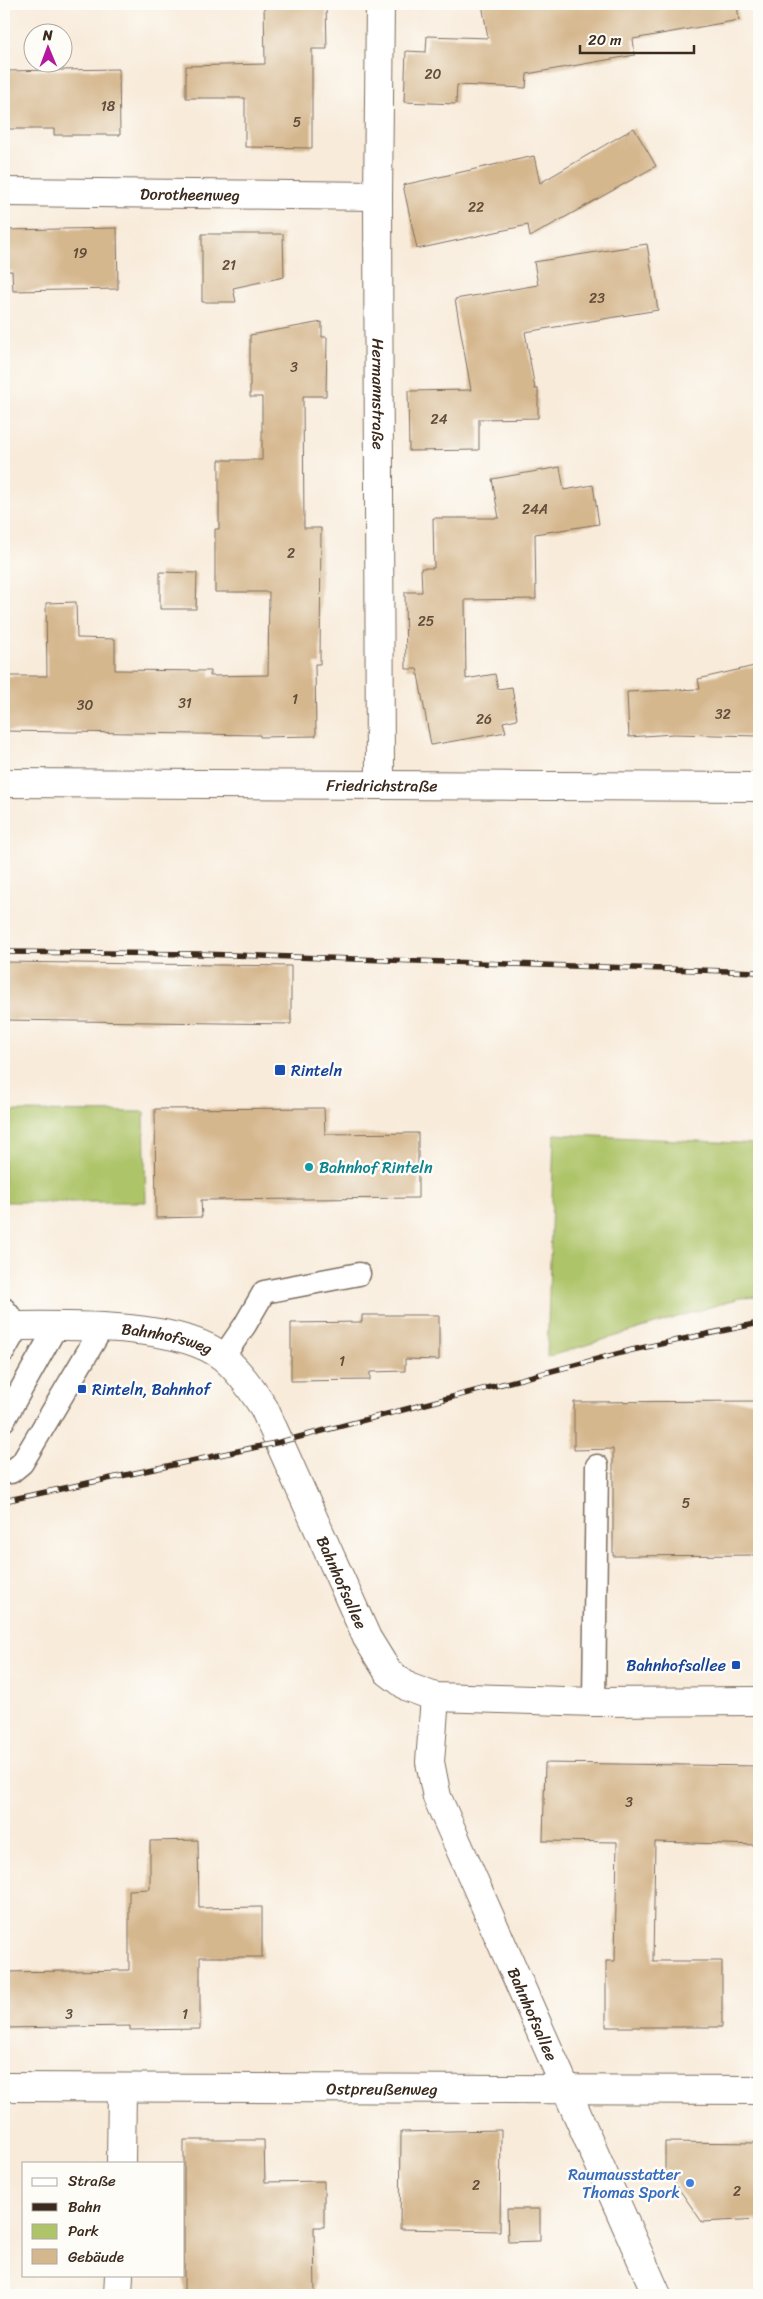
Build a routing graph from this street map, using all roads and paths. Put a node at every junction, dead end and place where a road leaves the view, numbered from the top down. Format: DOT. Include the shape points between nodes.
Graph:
graph roads {
  1 [pos="380,4"];
  2 [pos="4,192"];
  3 [pos="378,196"];
  4 [pos="4,783"];
  5 [pos="380,785"];
  6 [pos="759,787"];
  7 [pos="359,1274"];
  8 [pos="8,1320"];
  9 [pos="56,1327"];
  10 [pos="102,1328"];
  11 [pos="4,1351"];
  12 [pos="223,1357"];
  13 [pos="4,1420"];
  14 [pos="280,1442"];
  15 [pos="597,1466"];
  16 [pos="4,1472"];
  17 [pos="435,1697"];
  18 [pos="759,1701"];
  19 [pos="594,1702"];
  20 [pos="4,2087"];
  21 [pos="122,2088"];
  22 [pos="564,2089"];
  23 [pos="759,2090"];
  24 [pos="121,2162"];
  25 [pos="119,2276"];
  26 [pos="118,2295"];
  27 [pos="657,2295"];
  1 -- 3 [label="street, Hermannstraße"];
  2 -- 3 [label="street, Dorotheenweg"];
  3 -- 5 [label="street, Hermannstraße"];
  4 -- 5 [label="street, Friedrichstraße"];
  5 -- 6 [label="street, Friedrichstraße"];
  7 -- 12 [label="lane" via="264,1292"];
  8 -- 9 [label="street, Bahnhofsweg"];
  8 -- 11 [label="lane"];
  9 -- 10 [label="street, Bahnhofsweg"];
  9 -- 13 [label="lane"];
  10 -- 12 [label="street, Bahnhofsweg" via="166,1334 192,1340"];
  10 -- 16 [label="lane" via="22,1463 11,1472"];
  12 -- 14 [label="street, Bahnhofsweg" via="264,1408"];
  14 -- 17 [label="street, Bahnhofsallee" via="366,1638 388,1672 408,1687"];
  15 -- 19 [label="lane"];
  17 -- 19 [label="street, Bahnhofsallee"];
  17 -- 22 [label="street, Bahnhofsallee" via="430,1762 436,1797"];
  18 -- 19 [label="street, Bahnhofsallee"];
  20 -- 21 [label="street, Ostpreußenweg"];
  21 -- 22 [label="street, Ostpreußenweg"];
  21 -- 24 [label="street"];
  22 -- 23 [label="street, Ostpreußenweg"];
  22 -- 27 [label="street, Bahnhofsallee"];
  25 -- 26 [label="street"];
}
